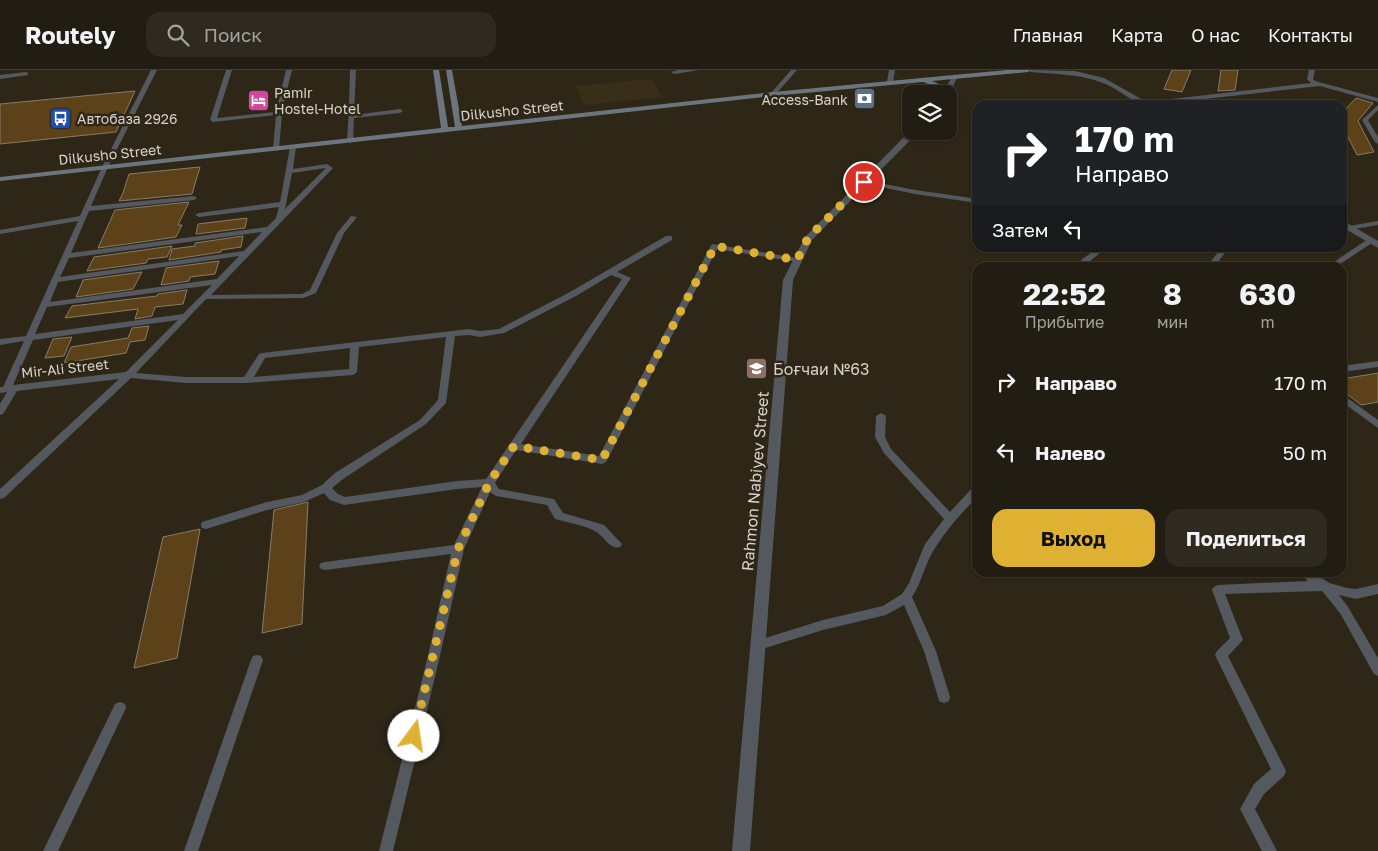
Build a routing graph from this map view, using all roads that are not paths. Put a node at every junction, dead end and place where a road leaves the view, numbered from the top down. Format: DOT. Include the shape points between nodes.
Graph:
graph roads {
  1 [pos="154,70"];
  2 [pos="229,70"];
  3 [pos="289,70"];
  4 [pos="353,70"];
  5 [pos="436,70"];
  6 [pos="449,70"];
  7 [pos="696,70"];
  8 [pos="794,70"];
  9 [pos="892,70"];
  10 [pos="1002,70"];
  11 [pos="1029,70"];
  12 [pos="1088,70"];
  13 [pos="1312,70"];
  14 [pos="674,72"];
  15 [pos="1010,72"];
  16 [pos="1105,72"];
  17 [pos="955,73"];
  18 [pos="26,74"];
  19 [pos="0,77"];
  20 [pos="921,79"];
  21 [pos="1107,81"];
  22 [pos="890,82"];
  23 [pos="1319,84"];
  24 [pos="940,85"];
  25 [pos="949,85"];
  26 [pos="773,94"];
  27 [pos="1139,100"];
  28 [pos="1181,100"];
  29 [pos="1378,100"];
  30 [pos="351,106"];
  31 [pos="1378,107"];
  32 [pos="400,111"];
  33 [pos="279,113"];
  34 [pos="350,117"];
  35 [pos="459,128"];
  36 [pos="445,130"];
  37 [pos="906,140"];
  38 [pos="350,141"];
  39 [pos="1378,142"];
  40 [pos="293,147"];
  41 [pos="276,149"];
  42 [pos="105,167"];
  43 [pos="290,170"];
  44 [pos="0,179"];
  45 [pos="864,182"];
  46 [pos="194,198"];
  47 [pos="972,200"];
  48 [pos="283,204"];
  49 [pos="86,210"];
  50 [pos="199,215"];
  51 [pos="353,217"];
  52 [pos="83,218"];
  53 [pos="279,219"];
  54 [pos="1378,223"];
  55 [pos="1347,226"];
  56 [pos="1347,227"];
  57 [pos="270,229"];
  58 [pos="0,232"];
  59 [pos="669,238"];
  60 [pos="1374,243"];
  61 [pos="1097,252"];
  62 [pos="1222,252"];
  63 [pos="246,253"];
  64 [pos="66,256"];
  65 [pos="797,260"];
  66 [pos="1084,262"];
  67 [pos="1214,262"];
  68 [pos="1339,262"];
  69 [pos="610,272"];
  70 [pos="55,280"];
  71 [pos="220,281"];
  72 [pos="203,297"];
  73 [pos="44,305"];
  74 [pos="186,316"];
  75 [pos="451,334"];
  76 [pos="29,338"];
  77 [pos="0,342"];
  78 [pos="355,344"];
  79 [pos="1378,364"];
  80 [pos="1347,368"];
  81 [pos="130,375"];
  82 [pos="247,380"];
  83 [pos="7,389"];
  84 [pos="1347,401"];
  85 [pos="0,412"];
  86 [pos="881,416"];
  87 [pos="1378,425"];
  88 [pos="514,446"];
  89 [pos="489,483"];
  90 [pos="326,488"];
  91 [pos="0,495"];
  92 [pos="972,495"];
  93 [pos="950,518"];
  94 [pos="206,526"];
  95 [pos="616,544"];
  96 [pos="458,549"];
  97 [pos="325,566"];
  98 [pos="1311,577"];
  99 [pos="1325,586"];
  100 [pos="1378,589"];
  101 [pos="906,597"];
  102 [pos="759,645"];
  103 [pos="257,660"];
  104 [pos="1378,670"];
  105 [pos="944,697"];
  106 [pos="120,708"];
  107 [pos="50,851"];
  108 [pos="191,851"];
  109 [pos="386,851"];
  110 [pos="741,851"];
  111 [pos="1270,851"];
  1 -- 42 [label="street, Mir-Ali Street"];
  2 -- 33 [label="street" via="213,120"];
  3 -- 33 [label="street"];
  4 -- 30 [label="street"];
  5 -- 36 [label="main road"];
  6 -- 35 [label="main road"];
  7 -- 14 [label="street"];
  8 -- 26 [label="street"];
  9 -- 22 [label="street"];
  10 -- 15 [label="main road"];
  11 -- 15 [label="main road, Dilkusho Street"];
  11 -- 21 [label="street" via="1075,72"];
  12 -- 21 [label="street"];
  13 -- 23 [label="street" via="1310,79"];
  15 -- 17 [label="main road, Dilkusho Street"];
  16 -- 21 [label="street"];
  17 -- 20 [label="main road, Dilkusho Street"];
  17 -- 25 [label="street"];
  18 -- 19 [label="street"];
  20 -- 22 [label="main road, Dilkusho Street"];
  20 -- 24 [label="main road"];
  21 -- 27 [label="street"];
  22 -- 26 [label="main road, Dilkusho Street"];
  23 -- 28 [label="street"];
  23 -- 29 [label="street"];
  26 -- 35 [label="main road, Dilkusho Street"];
  30 -- 33 [label="street"];
  30 -- 34 [label="street"];
  31 -- 39 [label="street" via="1364,120"];
  32 -- 34 [label="street"];
  33 -- 41 [label="street"];
  34 -- 38 [label="street"];
  35 -- 36 [label="main road, Dilkusho Street"];
  36 -- 38 [label="main road, Dilkusho Street"];
  37 -- 45 [label="street, Rahmon Nabiyev Street"];
  38 -- 40 [label="main road, Dilkusho Street"];
  40 -- 41 [label="main road, Dilkusho Street"];
  40 -- 43 [label="street, Mir-Ali Street"];
  41 -- 42 [label="main road, Dilkusho Street"];
  42 -- 44 [label="main road, Dilkusho Street"];
  42 -- 49 [label="street, Mir-Ali Street"];
  43 -- 48 [label="street, Mir-Ali Street"];
  43 -- 53 [label="street" via="330,168"];
  45 -- 47 [label="street"];
  45 -- 65 [label="street, Rahmon Nabiyev Street" via="808,238"];
  46 -- 49 [label="street"];
  48 -- 50 [label="street"];
  48 -- 53 [label="street, Mir-Ali Street"];
  49 -- 52 [label="street, Mir-Ali Street"];
  51 -- 72 [label="street" via="341,233 310,294"];
  52 -- 58 [label="street"];
  52 -- 64 [label="street, Mir-Ali Street"];
  53 -- 57 [label="street, Mir-Ali Street"];
  54 -- 55 [label="street"];
  56 -- 60 [label="street"];
  57 -- 63 [label="street, Mir-Ali Street"];
  57 -- 64 [label="street"];
  59 -- 69 [label="street"];
  60 -- 68 [label="street"];
  61 -- 66 [label="street"];
  62 -- 67 [label="street"];
  63 -- 70 [label="street"];
  63 -- 71 [label="street, Mir-Ali Street"];
  64 -- 70 [label="street, Mir-Ali Street"];
  65 -- 88 [label="street" via="715,246 602,460"];
  65 -- 102 [label="street, Rahmon Nabiyev Street" via="788,280"];
  69 -- 75 [label="street" via="501,331"];
  69 -- 88 [label="street" via="627,278"];
  70 -- 73 [label="street, Mir-Ali Street"];
  71 -- 72 [label="street, Mir-Ali Street"];
  71 -- 73 [label="street"];
  72 -- 74 [label="street, Mir-Ali Street"];
  73 -- 76 [label="street, Mir-Ali Street"];
  74 -- 76 [label="street"];
  74 -- 81 [label="street, Mir-Ali Street"];
  75 -- 78 [label="street"];
  75 -- 90 [label="street" via="443,401 423,422 339,476"];
  76 -- 77 [label="street"];
  76 -- 83 [label="street, Mir-Ali Street"];
  78 -- 82 [label="street" via="262,356"];
  78 -- 82 [label="street" via="353,372"];
  79 -- 80 [label="street"];
  81 -- 82 [label="street" via="186,380"];
  81 -- 83 [label="street, Mir-Ali Street"];
  81 -- 91 [label="street"];
  83 -- 85 [label="street"];
  84 -- 87 [label="street"];
  86 -- 93 [label="street" via="880,437 887,452"];
  88 -- 89 [label="street"];
  89 -- 90 [label="street" via="344,501 334,497"];
  89 -- 95 [label="street" via="496,492 550,502 559,516 600,528"];
  89 -- 96 [label="street"];
  90 -- 94 [label="street" via="304,498"];
  92 -- 93 [label="street"];
  93 -- 101 [label="street" via="929,547"];
  96 -- 97 [label="street"];
  96 -- 109 [label="street"];
  98 -- 99 [label="street"];
  99 -- 100 [label="street" via="1356,594"];
  99 -- 104 [label="street" via="1344,610"];
  99 -- 111 [label="street" via="1218,590 1237,640 1221,655 1279,771 1259,789 1247,809"];
  101 -- 102 [label="street" via="886,610"];
  101 -- 105 [label="street" via="930,652"];
  102 -- 110 [label="street, Rahmon Nabiyev Street"];
  103 -- 108 [label="street"];
  106 -- 107 [label="street"];
}
